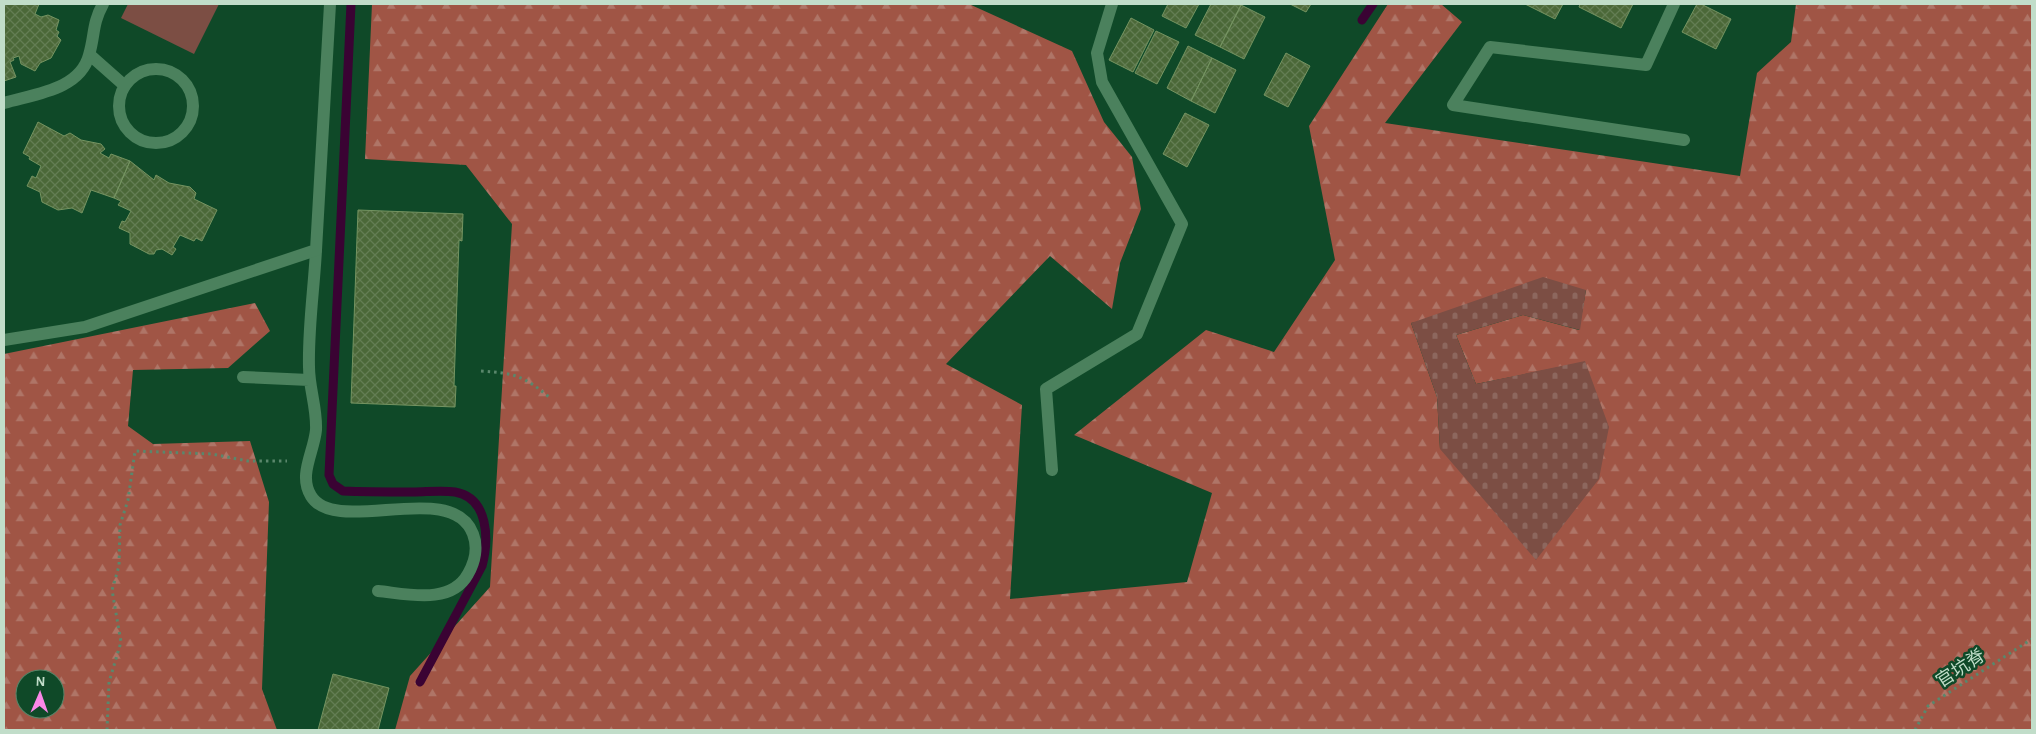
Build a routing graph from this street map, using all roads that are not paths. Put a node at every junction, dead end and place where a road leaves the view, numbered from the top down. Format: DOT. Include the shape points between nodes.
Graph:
graph roads {
  1 [pos="102,4"];
  2 [pos="330,4"];
  3 [pos="1112,4"];
  4 [pos="1674,4"];
  5 [pos="90,55"];
  6 [pos="125,86"];
  7 [pos="4,103"];
  8 [pos="1684,140"];
  9 [pos="316,250"];
  10 [pos="4,340"];
  11 [pos="244,377"];
  12 [pos="309,380"];
  13 [pos="1052,470"];
  14 [pos="378,592"];
  1 -- 5 [label="street" via="94,20"];
  2 -- 9 [label="street"];
  3 -- 13 [label="street" via="1096,53 1102,82 1182,224 1137,334 1046,389"];
  4 -- 8 [label="street" via="1646,65 1490,47 1453,105"];
  5 -- 6 [label="street"];
  5 -- 7 [label="street" via="84,70 69,83"];
  6 -- 6 [label="street" via="137,74 152,69 169,71 183,80 192,94 193,111 187,127 175,138 160,143 143,141 129,132 121,118 119,101"];
  9 -- 10 [label="street" via="85,327"];
  9 -- 12 [label="street"];
  11 -- 12 [label="street"];
  12 -- 14 [label="street" via="316,431 306,473 308,489 314,500 322,506 340,510 451,511 466,521 474,535 475,552 470,571 461,584 444,593 422,596"];
}
